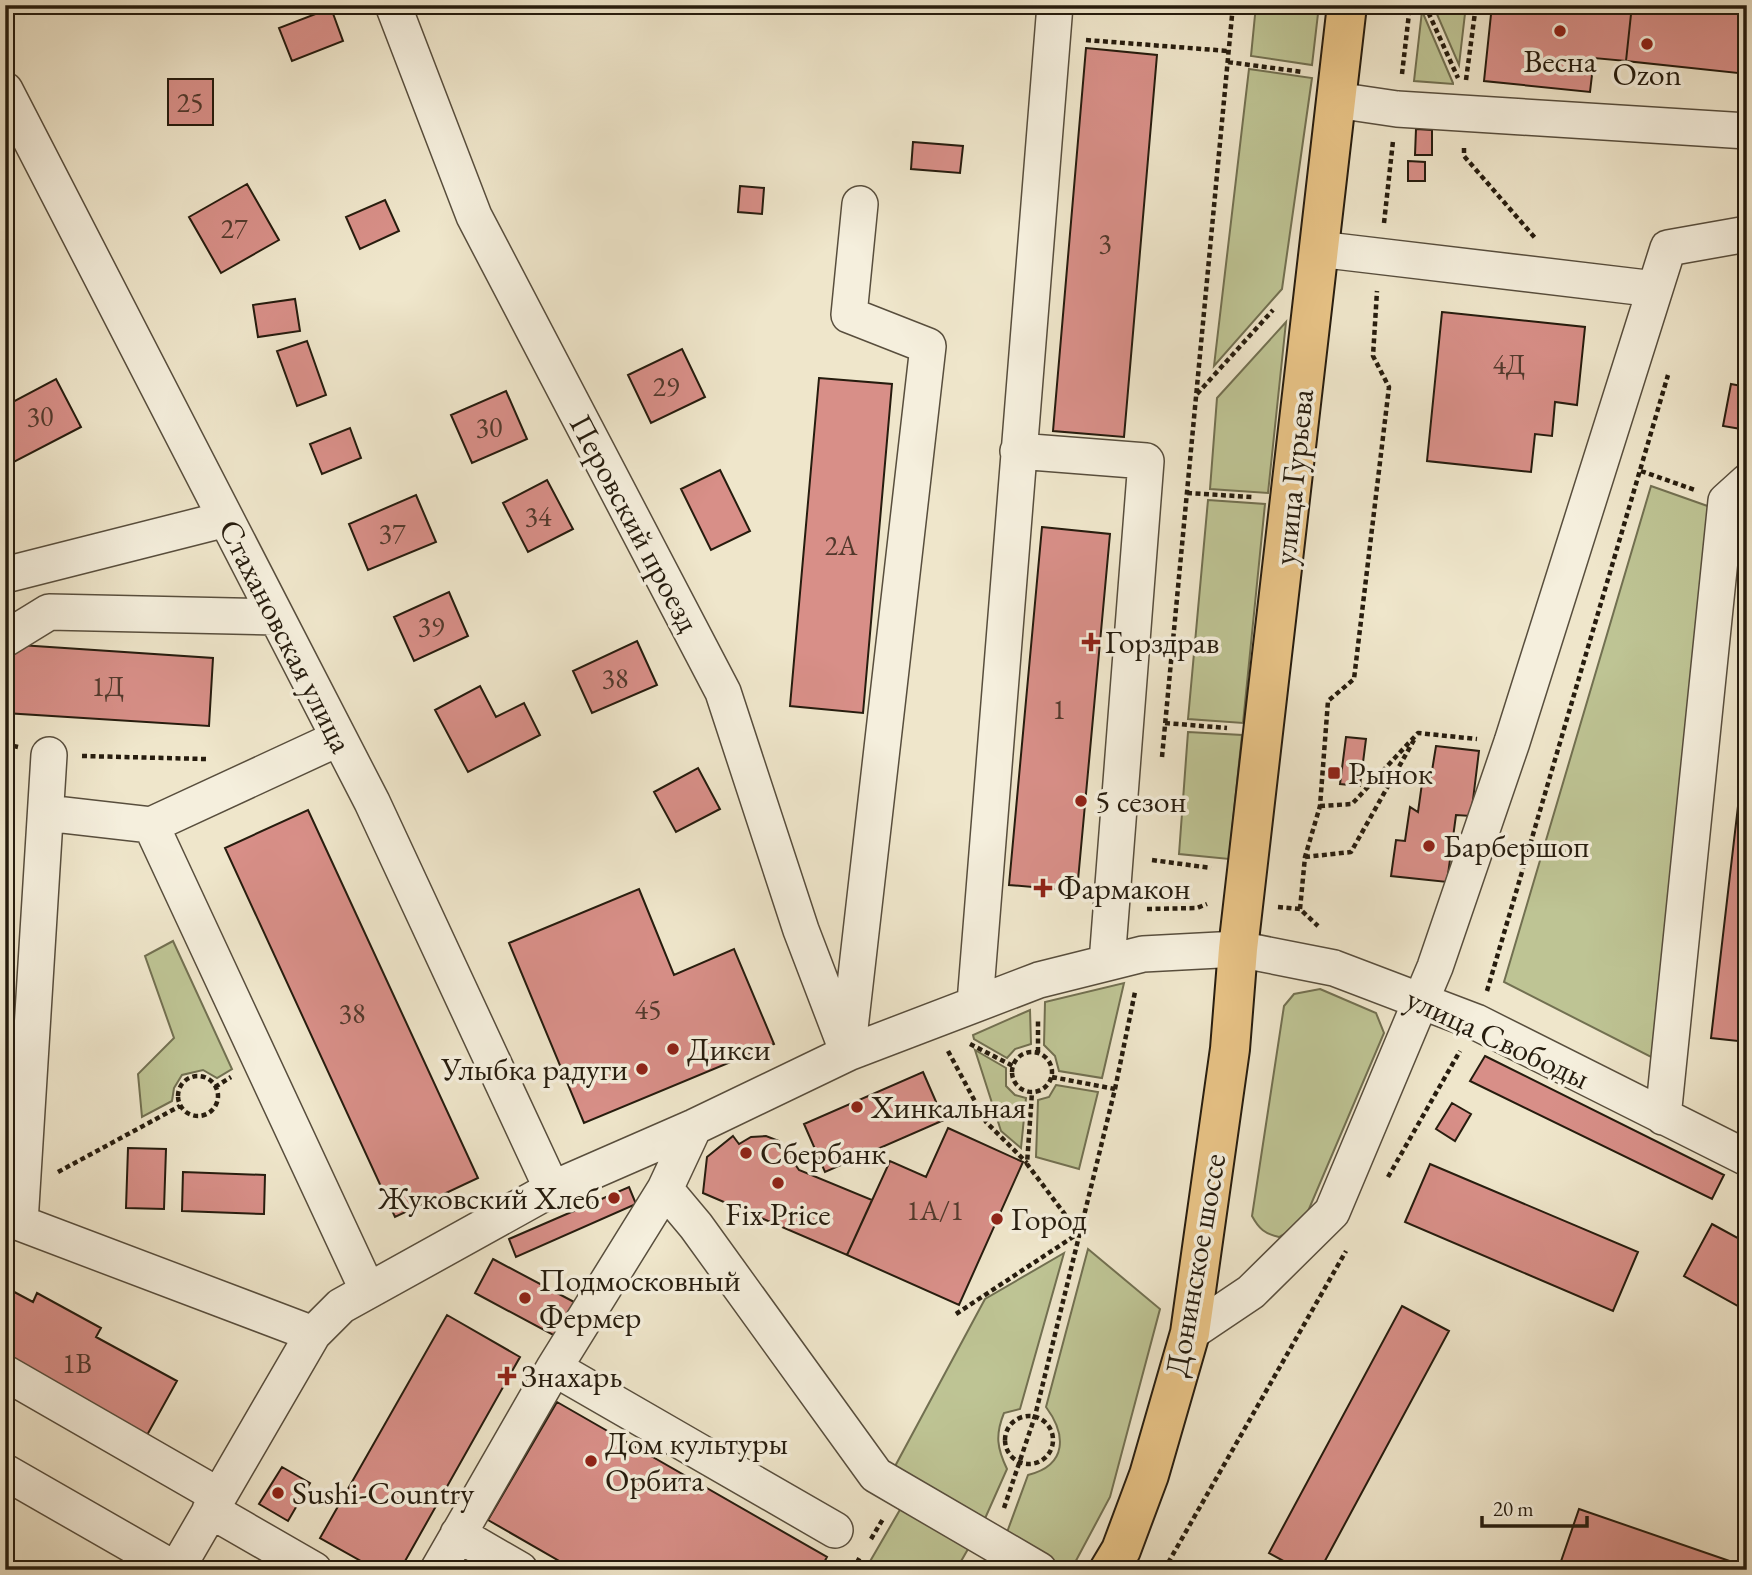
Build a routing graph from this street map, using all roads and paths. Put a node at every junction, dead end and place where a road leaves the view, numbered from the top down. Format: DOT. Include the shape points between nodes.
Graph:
graph roads {
  1 [pos="393,5"];
  2 [pos="1233,5"];
  3 [pos="1347,5"];
  4 [pos="1410,5"];
  5 [pos="1476,5"];
  6 [pos="1054,21"];
  7 [pos="1228,51"];
  8 [pos="5,90"];
  9 [pos="1464,92"];
  10 [pos="1336,100"];
  11 [pos="1397,108"];
  12 [pos="1747,131"];
  13 [pos="860,204"];
  14 [pos="1747,234"];
  15 [pos="1318,249"];
  16 [pos="1380,256"];
  17 [pos="1655,289"];
  18 [pos="1280,302"];
  19 [pos="1670,369"];
  20 [pos="1196,395"];
  21 [pos="1018,451"];
  22 [pos="1602,459"];
  23 [pos="1642,472"];
  24 [pos="1736,491"];
  25 [pos="1187,493"];
  26 [pos="1291,499"];
  27 [pos="226,519"];
  28 [pos="5,575"];
  29 [pos="276,617"];
  30 [pos="5,639"];
  31 [pos="1165,723"];
  32 [pos="1264,731"];
  33 [pos="1418,733"];
  34 [pos="337,739"];
  35 [pos="1513,743"];
  36 [pos="49,755"];
  37 [pos="218,759"];
  38 [pos="1161,764"];
  39 [pos="1320,806"];
  40 [pos="46,813"];
  41 [pos="151,825"];
  42 [pos="1153,846"];
  43 [pos="1305,857"];
  44 [pos="1151,872"];
  45 [pos="1149,897"];
  46 [pos="1209,904"];
  47 [pos="1147,909"];
  48 [pos="1300,909"];
  49 [pos="1238,950"];
  50 [pos="1143,954"];
  51 [pos="1107,962"];
  52 [pos="1488,987"];
  53 [pos="1420,1000"];
  54 [pos="975,1003"];
  55 [pos="932,1019"];
  56 [pos="1465,1043"];
  57 [pos="848,1053"];
  58 [pos="1052,1077"];
  59 [pos="1115,1088"];
  60 [pos="1032,1092"];
  61 [pos="180,1106"];
  62 [pos="1663,1117"];
  63 [pos="694,1127"];
  64 [pos="1747,1158"];
  65 [pos="1027,1164"];
  66 [pos="1383,1187"];
  67 [pos="552,1189"];
  68 [pos="665,1189"];
  69 [pos="23,1191"];
  70 [pos="1080,1233"];
  71 [pos="1348,1247"];
  72 [pos="368,1291"];
  73 [pos="956,1314"];
  74 [pos="1190,1333"];
  75 [pos="313,1334"];
  76 [pos="554,1368"];
  77 [pos="5,1373"];
  78 [pos="1035,1416"];
  79 [pos="1020,1462"];
  80 [pos="5,1472"];
  81 [pos="900,1490"];
  82 [pos="215,1503"];
  83 [pos="835,1530"];
  84 [pos="458,1534"];
  85 [pos="988,1538"];
  86 [pos="176,1570"];
  87 [pos="314,1570"];
  88 [pos="438,1570"];
  89 [pos="520,1570"];
  90 [pos="853,1570"];
  91 [pos="1039,1570"];
  92 [pos="1109,1570"];
  93 [pos="1164,1570"];
  1 -- 57 [label="street, Перовский проезд" via="474,216 723,692 801,930"];
  2 -- 7 [label="path"];
  3 -- 10 [label="main road, улица Гурьева"];
  4 -- 11 [label="path"];
  5 -- 9 [label="path"];
  6 -- 7 [label="path"];
  6 -- 21 [label="street"];
  7 -- 20 [label="path"];
  8 -- 27 [label="street, Стахановская улица"];
  10 -- 11 [label="street"];
  10 -- 15 [label="main road, улица Гурьева"];
  11 -- 12 [label="street"];
  11 -- 16 [label="path"];
  13 -- 57 [label="street" via="849,315 928,346"];
  14 -- 17 [label="street" via="1668,248"];
  15 -- 16 [label="street"];
  15 -- 26 [label="main road, улица Гурьева"];
  16 -- 17 [label="street"];
  16 -- 39 [label="path" via="1373,356 1389,387 1354,680 1328,701"];
  17 -- 22 [label="street"];
  18 -- 20 [label="path"];
  19 -- 23 [label="path"];
  20 -- 25 [label="path"];
  21 -- 51 [label="street" via="1146,461"];
  21 -- 54 [label="street"];
  22 -- 23 [label="path"];
  22 -- 35 [label="street"];
  23 -- 24 [label="path"];
  23 -- 52 [label="path"];
  24 -- 62 [label="street"];
  25 -- 26 [label="path"];
  25 -- 31 [label="path"];
  26 -- 32 [label="main road, улица Гурьева"];
  27 -- 28 [label="street"];
  27 -- 29 [label="street, Стахановская улица"];
  29 -- 30 [label="street" via="49,612"];
  29 -- 34 [label="street, Стахановская улица"];
  31 -- 32 [label="path"];
  31 -- 38 [label="path"];
  32 -- 49 [label="main road, улица Гурьева"];
  33 -- 35 [label="path"];
  33 -- 39 [label="path" via="1352,804"];
  33 -- 43 [label="path" via="1351,852"];
  34 -- 41 [label="street"];
  34 -- 67 [label="street, Стахановская улица" via="372,802"];
  35 -- 53 [label="street"];
  36 -- 37 [label="path"];
  36 -- 40 [label="street"];
  39 -- 43 [label="path"];
  40 -- 41 [label="street"];
  40 -- 69 [label="street"];
  41 -- 72 [label="street"];
  42 -- 44 [label="path"];
  43 -- 48 [label="path"];
  45 -- 47 [label="path"];
  46 -- 47 [label="path"];
  47 -- 50 [label="path"];
  49 -- 50 [label="street, улица Свободы"];
  49 -- 53 [label="street, улица Свободы" via="1334,968"];
  49 -- 74 [label="main road, Донинское шоссе" via="1230,1049"];
  50 -- 51 [label="street, улица Свободы"];
  50 -- 59 [label="path"];
  51 -- 54 [label="street, улица Свободы"];
  53 -- 62 [label="street, улица Свободы" via="1476,1022"];
  53 -- 74 [label="street" via="1332,1212 1251,1293"];
  54 -- 55 [label="street, улица Свободы"];
  55 -- 57 [label="street, улица Свободы"];
  55 -- 65 [label="path" via="986,1122"];
  56 -- 66 [label="path"];
  57 -- 63 [label="street, улица Свободы"];
  58 -- 59 [label="path"];
  58 -- 60 [label="path" via="1045,1088"];
  58 -- 60 [label="path" via="1051,1064 1043,1055 1031,1052 1020,1056 1013,1066 1013,1079"];
  59 -- 70 [label="path"];
  60 -- 65 [label="path"];
  61 -- 61 [label="path" via="178,1094 191,1077 203,1076 213,1082 217,1104 210,1113 188,1114"];
  61 -- 69 [label="path"];
  62 -- 64 [label="street, улица Свободы"];
  63 -- 67 [label="street, улица Свободы"];
  63 -- 68 [label="street"];
  65 -- 70 [label="path"];
  67 -- 72 [label="street, улица Свободы"];
  68 -- 76 [label="street"];
  68 -- 81 [label="street" via="876,1475"];
  69 -- 75 [label="street" via="20,1223"];
  70 -- 73 [label="path"];
  70 -- 78 [label="path"];
  71 -- 93 [label="path"];
  72 -- 75 [label="street, улица Свободы" via="341,1306"];
  74 -- 92 [label="main road, Донинское шоссе" via="1149,1475"];
  75 -- 82 [label="street, улица Свободы"];
  76 -- 83 [label="street"];
  76 -- 84 [label="street"];
  77 -- 82 [label="street"];
  78 -- 79 [label="path"];
  78 -- 79 [label="path" via="1023,1416 1006,1432 1008,1451"];
  78 -- 79 [label="path" via="1051,1429 1054,1442 1048,1456 1037,1463"];
  79 -- 85 [label="path" via="1007,1503"];
  80 -- 86 [label="street"];
  81 -- 85 [label="street"];
  81 -- 90 [label="path"];
  82 -- 86 [label="street, улица Свободы"];
  82 -- 87 [label="street"];
  84 -- 88 [label="street"];
  84 -- 89 [label="street"];
  85 -- 91 [label="street"];
}
